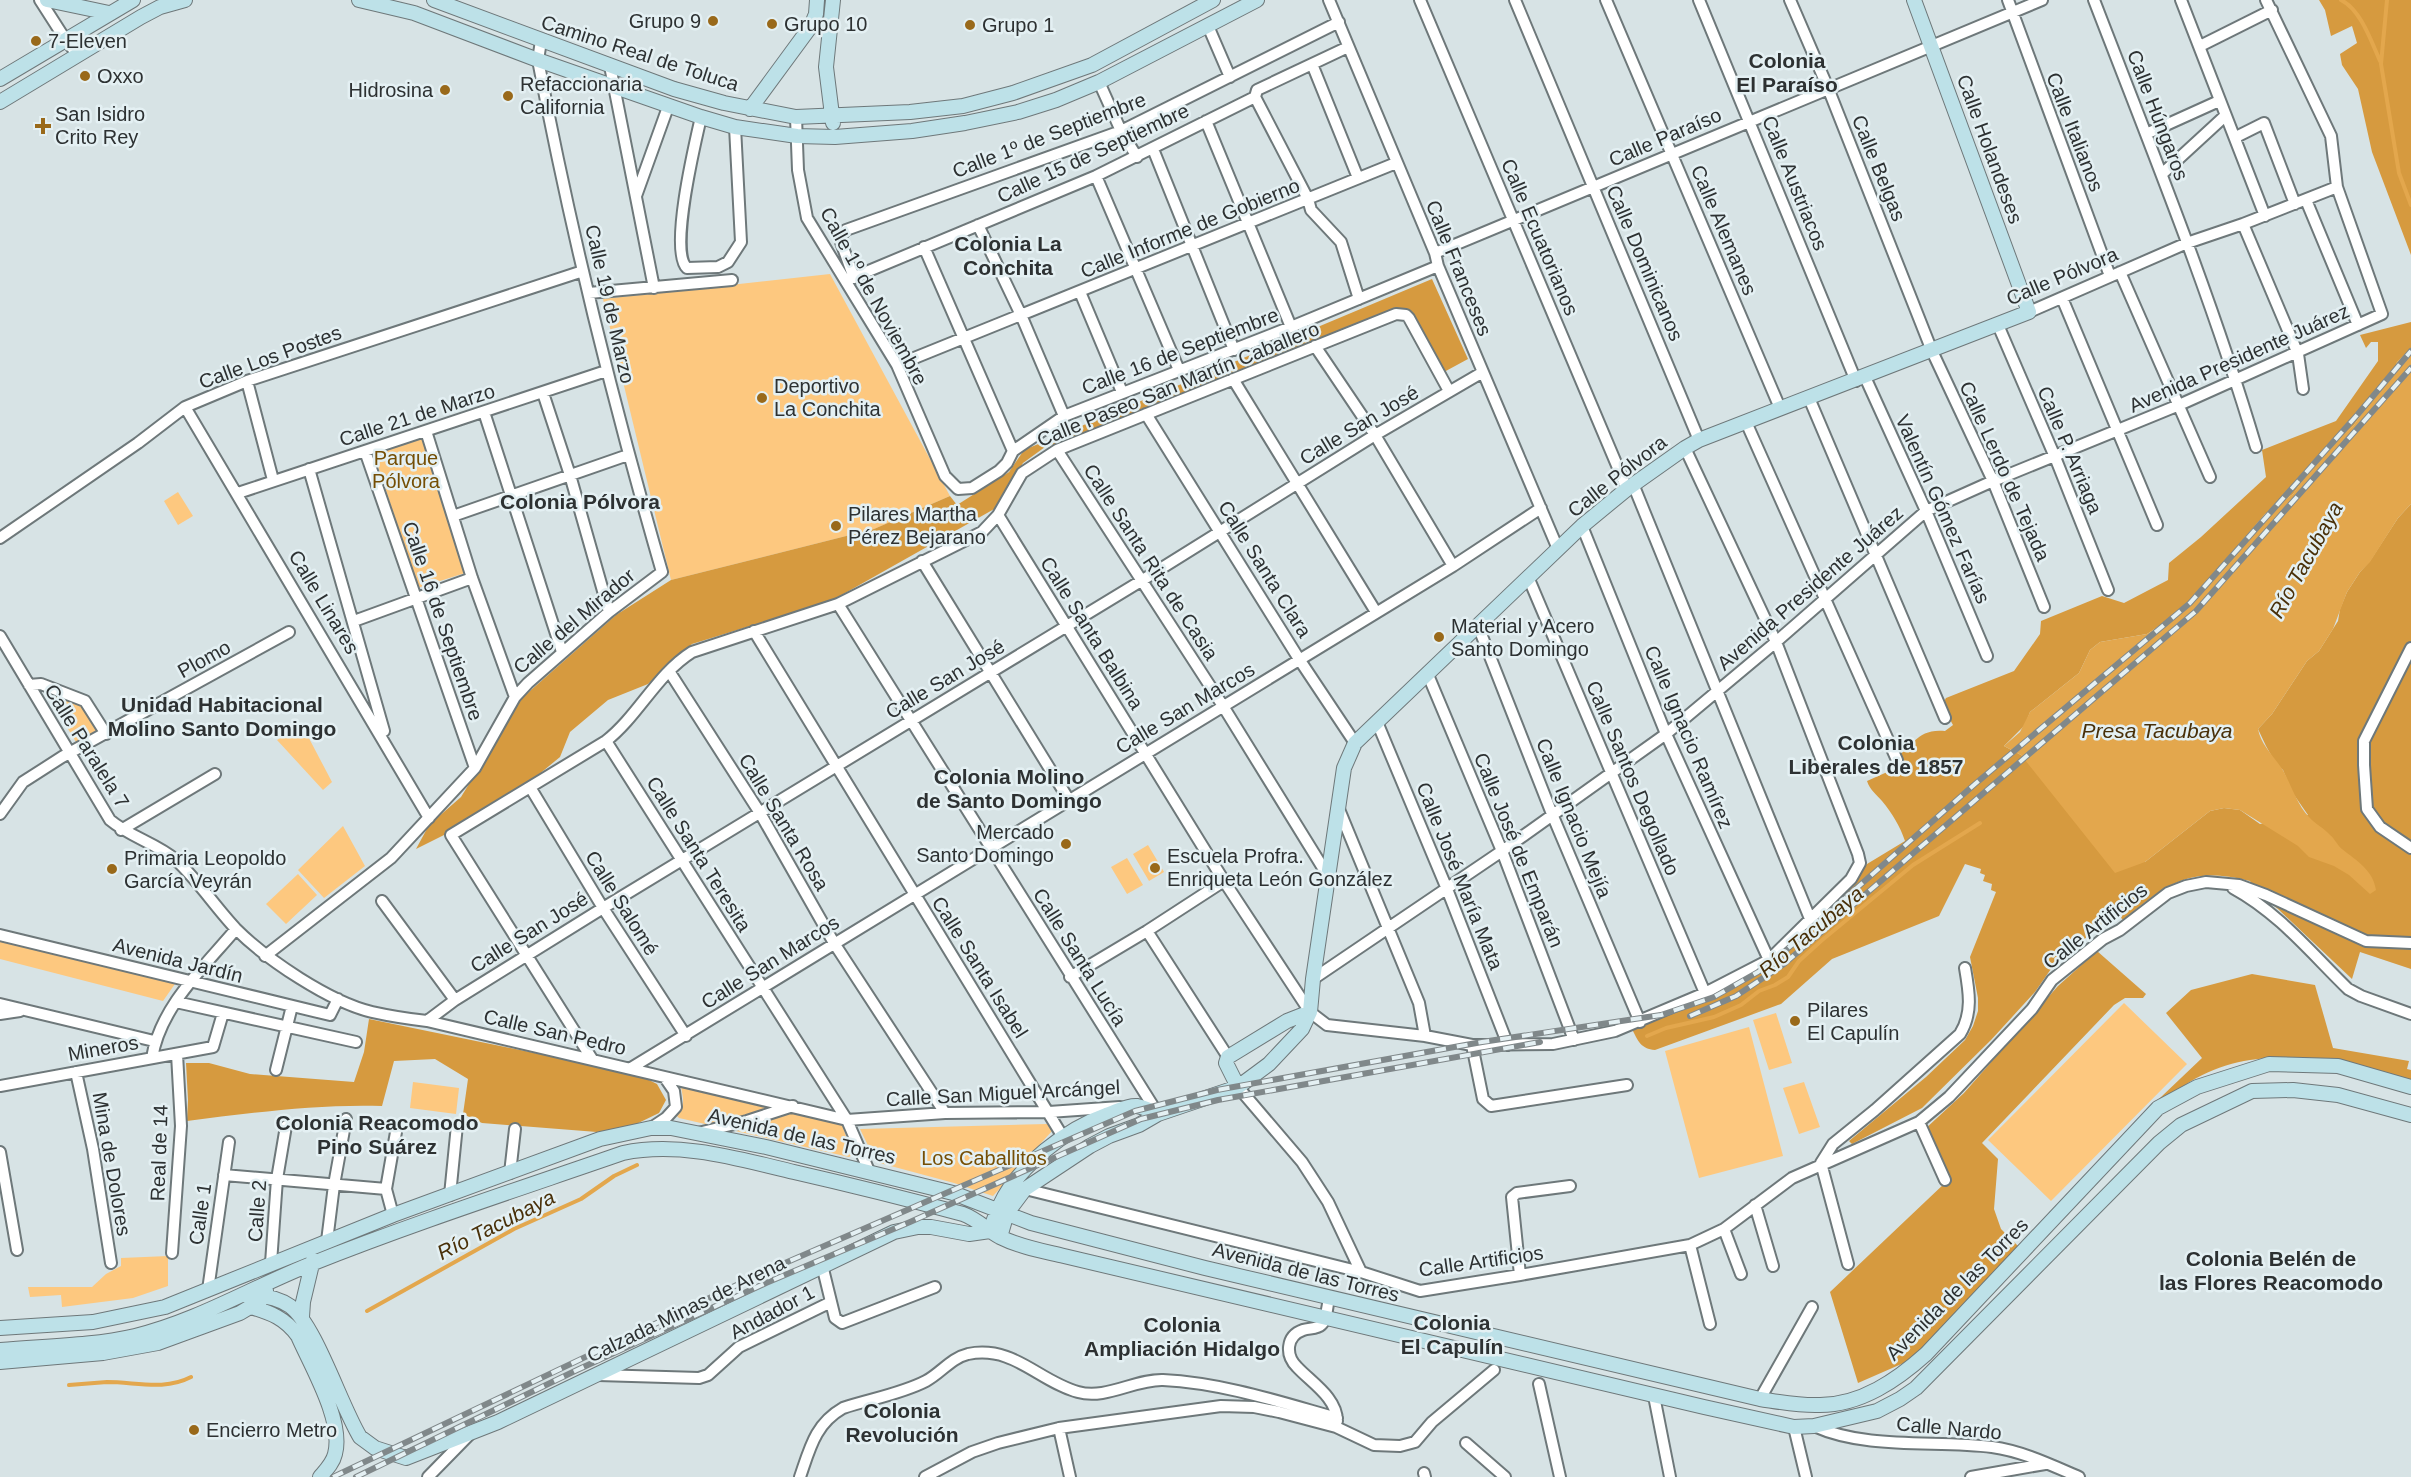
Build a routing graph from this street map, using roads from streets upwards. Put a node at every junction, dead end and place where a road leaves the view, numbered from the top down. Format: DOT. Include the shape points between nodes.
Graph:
graph roads {
  1 [pos="40,0"];
  2 [pos="47,0"];
  3 [pos="133,0"];
  4 [pos="185,0"];
  5 [pos="359,0"];
  6 [pos="434,0"];
  7 [pos="817,0"];
  8 [pos="833,0"];
  9 [pos="1213,0"];
  10 [pos="1257,0"];
  11 [pos="1329,0"];
  12 [pos="1420,0"];
  13 [pos="1515,0"];
  14 [pos="1606,0"];
  15 [pos="1699,0"];
  16 [pos="1790,0"];
  17 [pos="1914,0"];
  18 [pos="2008,0"];
  19 [pos="2042,0"];
  20 [pos="2094,0"];
  21 [pos="2181,0"];
  22 [pos="2266,0"];
  23 [pos="2272,10"];
  24 [pos="2011,12"];
  25 [pos="109,13"];
  26 [pos="1339,22"];
  27 [pos="1208,26"];
  28 [pos="65,39"];
  29 [pos="541,41"];
  30 [pos="1931,46"];
  31 [pos="2200,46"];
  32 [pos="1348,47"];
  33 [pos="78,55"];
  34 [pos="538,60"];
  35 [pos="1312,64"];
  36 [pos="610,66"];
  37 [pos="1230,77"];
  38 [pos="0,79"];
  39 [pos="1099,82"];
  40 [pos="615,86"];
  41 [pos="1828,88"];
  42 [pos="1255,98"];
  43 [pos="2219,101"];
  44 [pos="0,102"];
  45 [pos="724,103"];
  46 [pos="668,107"];
  47 [pos="750,109"];
  48 [pos="832,116"];
  49 [pos="2225,116"];
  50 [pos="701,117"];
  51 [pos="796,117"];
  52 [pos="1750,120"];
  53 [pos="1206,121"];
  54 [pos="717,122"];
  55 [pos="735,127"];
  56 [pos="1121,131"];
  57 [pos="2146,134"];
  58 [pos="797,136"];
  59 [pos="835,137"];
  60 [pos="2236,137"];
  61 [pos="1153,149"];
  62 [pos="1672,154"];
  63 [pos="1137,157"];
  64 [pos="1396,164"];
  65 [pos="2163,173"];
  66 [pos="1096,176"];
  67 [pos="1358,178"];
  68 [pos="1594,187"];
  69 [pos="2337,187"];
  70 [pos="636,196"];
  71 [pos="1308,199"];
  72 [pos="2306,200"];
  73 [pos="2295,204"];
  74 [pos="2265,216"];
  75 [pos="1513,220"];
  76 [pos="1248,223"];
  77 [pos="2243,224"];
  78 [pos="978,225"];
  79 [pos="2187,243"];
  80 [pos="1191,246"];
  81 [pos="924,247"];
  82 [pos="1435,253"];
  83 [pos="1438,266"];
  84 [pos="1134,269"];
  85 [pos="583,271"];
  86 [pos="2115,274"];
  87 [pos="849,279"];
  88 [pos="732,280"];
  89 [pos="654,288"];
  90 [pos="1080,292"];
  91 [pos="588,293"];
  92 [pos="2062,298"];
  93 [pos="1359,299"];
  94 [pos="2029,312"];
  95 [pos="1022,315"];
  96 [pos="1998,325"];
  97 [pos="2358,325"];
  98 [pos="1291,327"];
  99 [pos="964,339"];
  100 [pos="1315,346"];
  101 [pos="1234,350"];
  102 [pos="1932,351"];
  103 [pos="2298,354"];
  104 [pos="897,365"];
  105 [pos="1179,370"];
  106 [pos="606,371"];
  107 [pos="1483,372"];
  108 [pos="2235,378"];
  109 [pos="1233,379"];
  110 [pos="1860,379"];
  111 [pos="247,381"];
  112 [pos="2303,388"];
  113 [pos="1122,392"];
  114 [pos="1449,392"];
  115 [pos="543,393"];
  116 [pos="1809,398"];
  117 [pos="2179,405"];
  118 [pos="185,407"];
  119 [pos="1780,408"];
  120 [pos="484,412"];
  121 [pos="1146,414"];
  122 [pos="1064,416"];
  123 [pos="1746,422"];
  124 [pos="2117,430"];
  125 [pos="426,431"];
  126 [pos="1375,435"];
  127 [pos="1699,440"];
  128 [pos="2256,447"];
  129 [pos="1685,448"];
  130 [pos="1056,450"];
  131 [pos="366,451"];
  132 [pos="1013,451"];
  133 [pos="628,455"];
  134 [pos="2055,457"];
  135 [pos="309,469"];
  136 [pos="570,475"];
  137 [pos="2210,477"];
  138 [pos="273,480"];
  139 [pos="1993,481"];
  140 [pos="951,484"];
  141 [pos="1296,484"];
  142 [pos="1630,486"];
  143 [pos="238,493"];
  144 [pos="512,495"];
  145 [pos="1541,508"];
  146 [pos="1926,511"];
  147 [pos="998,515"];
  148 [pos="453,516"];
  149 [pos="2157,525"];
  150 [pos="1582,526"];
  151 [pos="1221,531"];
  152 [pos="0,538"];
  153 [pos="1558,549"];
  154 [pos="1876,555"];
  155 [pos="922,561"];
  156 [pos="1453,566"];
  157 [pos="662,572"];
  158 [pos="1528,577"];
  159 [pos="472,578"];
  160 [pos="1141,581"];
  161 [pos="2108,590"];
  162 [pos="417,597"];
  163 [pos="1824,600"];
  164 [pos="838,604"];
  165 [pos="2044,607"];
  166 [pos="609,612"];
  167 [pos="1376,612"];
  168 [pos="354,621"];
  169 [pos="1478,626"];
  170 [pos="1066,627"];
  171 [pos="754,631"];
  172 [pos="289,632"];
  173 [pos="0,636"];
  174 [pos="1776,642"];
  175 [pos="2411,648"];
  176 [pos="562,652"];
  177 [pos="1987,656"];
  178 [pos="1299,659"];
  179 [pos="669,671"];
  180 [pos="989,673"];
  181 [pos="1428,675"];
  182 [pos="29,685"];
  183 [pos="1719,691"];
  184 [pos="516,697"];
  185 [pos="1223,706"];
  186 [pos="1945,718"];
  187 [pos="912,720"];
  188 [pos="1377,722"];
  189 [pos="105,734"];
  190 [pos="1666,734"];
  191 [pos="606,741"];
  192 [pos="1354,743"];
  193 [pos="387,744"];
  194 [pos="69,753"];
  195 [pos="1145,753"];
  196 [pos="1897,760"];
  197 [pos="837,766"];
  198 [pos="475,768"];
  199 [pos="1611,773"];
  200 [pos="215,774"];
  201 [pos="530,787"];
  202 [pos="1069,800"];
  203 [pos="1337,805"];
  204 [pos="760,813"];
  205 [pos="0,814"];
  206 [pos="1552,814"];
  207 [pos="429,818"];
  208 [pos="121,830"];
  209 [pos="992,846"];
  210 [pos="2411,848"];
  211 [pos="1502,852"];
  212 [pos="683,860"];
  213 [pos="1328,876"];
  214 [pos="1224,881"];
  215 [pos="2222,883"];
  216 [pos="1447,889"];
  217 [pos="913,894"];
  218 [pos="382,901"];
  219 [pos="603,908"];
  220 [pos="1811,921"];
  221 [pos="1389,927"];
  222 [pos="236,929"];
  223 [pos="1147,931"];
  224 [pos="0,935"];
  225 [pos="834,943"];
  226 [pos="2411,943"];
  227 [pos="265,956"];
  228 [pos="528,956"];
  229 [pos="1769,960"];
  230 [pos="1965,968"];
  231 [pos="1070,977"];
  232 [pos="1313,979"];
  233 [pos="191,981"];
  234 [pos="761,988"];
  235 [pos="1705,993"];
  236 [pos="338,999"];
  237 [pos="455,1000"];
  238 [pos="176,1002"];
  239 [pos="0,1004"];
  240 [pos="292,1006"];
  241 [pos="25,1010"];
  242 [pos="1310,1012"];
  243 [pos="224,1013"];
  244 [pos="0,1014"];
  245 [pos="2411,1014"];
  246 [pos="427,1021"];
  247 [pos="1640,1022"];
  248 [pos="287,1027"];
  249 [pos="686,1036"];
  250 [pos="1425,1036"];
  251 [pos="1574,1040"];
  252 [pos="154,1041"];
  253 [pos="356,1042"];
  254 [pos="1472,1045"];
  255 [pos="1508,1045"];
  256 [pos="177,1053"];
  257 [pos="1228,1057"];
  258 [pos="152,1058"];
  259 [pos="592,1059"];
  260 [pos="631,1068"];
  261 [pos="276,1070"];
  262 [pos="76,1072"];
  263 [pos="664,1078"];
  264 [pos="1628,1085"];
  265 [pos="0,1086"];
  266 [pos="1238,1087"];
  267 [pos="2411,1087"];
  268 [pos="793,1106"];
  269 [pos="1128,1107"];
  270 [pos="1049,1112"];
  271 [pos="945,1113"];
  272 [pos="1158,1114"];
  273 [pos="2411,1115"];
  274 [pos="346,1119"];
  275 [pos="847,1120"];
  276 [pos="1919,1122"];
  277 [pos="458,1125"];
  278 [pos="286,1126"];
  279 [pos="651,1128"];
  280 [pos="514,1129"];
  281 [pos="396,1132"];
  282 [pos="698,1132"];
  283 [pos="1063,1137"];
  284 [pos="230,1142"];
  285 [pos="0,1152"];
  286 [pos="1821,1164"];
  287 [pos="869,1171"];
  288 [pos="510,1173"];
  289 [pos="224,1175"];
  290 [pos="277,1179"];
  291 [pos="1945,1180"];
  292 [pos="334,1185"];
  293 [pos="1570,1186"];
  294 [pos="1018,1188"];
  295 [pos="386,1189"];
  296 [pos="450,1195"];
  297 [pos="1755,1204"];
  298 [pos="1003,1212"];
  299 [pos="393,1215"];
  300 [pos="1724,1229"];
  301 [pos="995,1234"];
  302 [pos="323,1243"];
  303 [pos="1690,1245"];
  304 [pos="2027,1248"];
  305 [pos="17,1250"];
  306 [pos="172,1253"];
  307 [pos="2042,1261"];
  308 [pos="111,1263"];
  309 [pos="272,1263"];
  310 [pos="311,1264"];
  311 [pos="1848,1264"];
  312 [pos="822,1265"];
  313 [pos="1773,1266"];
  314 [pos="1360,1272"];
  315 [pos="1741,1274"];
  316 [pos="1520,1275"];
  317 [pos="270,1281"];
  318 [pos="935,1287"];
  319 [pos="208,1290"];
  320 [pos="243,1295"];
  321 [pos="264,1295"];
  322 [pos="1329,1299"];
  323 [pos="831,1302"];
  324 [pos="251,1307"];
  325 [pos="1812,1307"];
  326 [pos="302,1317"];
  327 [pos="1324,1318"];
  328 [pos="1710,1324"];
  329 [pos="0,1329"];
  330 [pos="0,1350"];
  331 [pos="0,1362"];
  332 [pos="1494,1370"];
  333 [pos="594,1375"];
  334 [pos="1539,1384"];
  335 [pos="1711,1388"];
  336 [pos="1654,1396"];
  337 [pos="1760,1399"];
  338 [pos="1704,1407"];
  339 [pos="1336,1423"];
  340 [pos="1814,1426"];
  341 [pos="1794,1427"];
  342 [pos="1059,1428"];
  343 [pos="471,1433"];
  344 [pos="1466,1443"];
  345 [pos="2049,1464"];
  346 [pos="320,1477"];
  347 [pos="428,1477"];
  348 [pos="800,1477"];
  349 [pos="925,1477"];
  350 [pos="1070,1477"];
  351 [pos="1505,1477"];
  352 [pos="1560,1477"];
  353 [pos="1670,1477"];
  354 [pos="1806,1477"];
  355 [pos="1971,1477"];
  356 [pos="2079,1477"];
  1 -- 28 [label="street"];
  2 -- 25 [label="street"];
  3 -- 25 [label="street"];
  4 -- 33 [label="street" via="141,17"];
  5 -- 34 [label="street, Camino Real de Toluca" via="414,13"];
  6 -- 29 [label="street, Camino Real de Toluca"];
  7 -- 47 [label="street" via="811,26"];
  8 -- 48 [label="street" via="826,67"];
  9 -- 48 [label="street, Camino Real de Toluca" via="1092,64 1013,93 963,106"];
  10 -- 27 [label="street, Camino Real de Toluca"];
  11 -- 26 [label="street, Calle Franceses"];
  12 -- 75 [label="street, Calle Ecuatorianos"];
  13 -- 68 [label="street, Calle Dominicanos"];
  14 -- 62 [label="street, Calle Alemanes"];
  15 -- 52 [label="street, Calle Austriacos"];
  16 -- 41 [label="street, Calle Belgas"];
  17 -- 30 [label="street, Calle Holandeses"];
  18 -- 24 [label="street, Calle Italianos"];
  19 -- 24 [label="street, Calle Paraíso"];
  20 -- 57 [label="street, Calle Húngaros"];
  21 -- 31 [label="street"];
  22 -- 23 [label="street"];
  23 -- 31 [label="street"];
  23 -- 69 [label="street" via="2331,136"];
  24 -- 30 [label="street, Calle Paraíso"];
  24 -- 86 [label="street, Calle Italianos"];
  25 -- 28 [label="street"];
  26 -- 32 [label="street, Calle Franceses"];
  26 -- 37 [label="street, Calle 1º de Septiembre"];
  27 -- 37 [label="street"];
  27 -- 39 [label="street, Camino Real de Toluca"];
  28 -- 33 [label="street"];
  28 -- 38 [label="street"];
  29 -- 34 [label="street, Calle 19 de Marzo"];
  29 -- 36 [label="street, Camino Real de Toluca"];
  30 -- 41 [label="street, Calle Paraíso"];
  30 -- 94 [label="street, Calle Holandeses"];
  31 -- 43 [label="street"];
  32 -- 35 [label="street, Calle 15 de Septiembre"];
  32 -- 64 [label="street, Calle Franceses"];
  33 -- 44 [label="street"];
  34 -- 40 [label="street, Camino Real de Toluca"];
  34 -- 85 [label="street, Calle 19 de Marzo"];
  35 -- 42 [label="street, Calle 15 de Septiembre" via="1257,90"];
  35 -- 67 [label="street"];
  36 -- 40 [label="street"];
  36 -- 45 [label="street, Camino Real de Toluca"];
  37 -- 56 [label="street, Calle 1º de Septiembre"];
  39 -- 56 [label="street"];
  39 -- 59 [label="street, Camino Real de Toluca" via="1018,112 912,131"];
  40 -- 46 [label="street, Camino Real de Toluca"];
  40 -- 70 [label="street"];
  41 -- 52 [label="street, Calle Paraíso"];
  41 -- 102 [label="street, Calle Belgas"];
  42 -- 53 [label="street, Calle 15 de Septiembre"];
  42 -- 71 [label="street"];
  43 -- 49 [label="street"];
  43 -- 57 [label="street"];
  45 -- 47 [label="street, Camino Real de Toluca"];
  45 -- 54 [label="street"];
  46 -- 50 [label="street, Camino Real de Toluca"];
  46 -- 70 [label="street"];
  47 -- 51 [label="street, Camino Real de Toluca"];
  48 -- 51 [label="street, Camino Real de Toluca"];
  48 -- 59 [label="street"];
  49 -- 60 [label="street"];
  49 -- 65 [label="street"];
  50 -- 54 [label="street, Camino Real de Toluca"];
  50 -- 55 [label="street" via="682,217 682,262 687,268 718,267 728,262 741,242"];
  51 -- 58 [label="street, Calle 1º de Noviembre"];
  52 -- 62 [label="street, Calle Paraíso"];
  52 -- 110 [label="street, Calle Austriacos"];
  53 -- 61 [label="street, Calle 15 de Septiembre"];
  53 -- 76 [label="street"];
  54 -- 55 [label="street, Camino Real de Toluca"];
  55 -- 58 [label="street, Camino Real de Toluca"];
  56 -- 63 [label="street"];
  56 -- 87 [label="street, Calle 1º de Septiembre" via="846,230 840,242"];
  57 -- 65 [label="street, Calle Húngaros"];
  58 -- 59 [label="street, Camino Real de Toluca"];
  58 -- 87 [label="street, Calle 1º de Noviembre" via="798,170 807,218"];
  60 -- 73 [label="street" via="2264,123"];
  60 -- 74 [label="street"];
  61 -- 63 [label="street, Calle 15 de Septiembre"];
  61 -- 80 [label="street"];
  62 -- 68 [label="street, Calle Paraíso"];
  62 -- 119 [label="street, Calle Alemanes"];
  63 -- 66 [label="street, Calle 15 de Septiembre"];
  64 -- 67 [label="street, Calle Informe de Gobierno"];
  64 -- 82 [label="street, Calle Franceses"];
  65 -- 79 [label="street, Calle Húngaros"];
  66 -- 78 [label="street, Calle 15 de Septiembre"];
  66 -- 84 [label="street"];
  67 -- 71 [label="street, Calle Informe de Gobierno"];
  68 -- 75 [label="street, Calle Paraíso"];
  68 -- 127 [label="street, Calle Dominicanos"];
  69 -- 72 [label="street, Calle Pólvora"];
  69 -- 97 [label="street, Avenida Presidente Juárez" via="2382,314"];
  70 -- 89 [label="street"];
  71 -- 76 [label="street, Calle Informe de Gobierno"];
  71 -- 93 [label="street" via="1311,210 1341,242"];
  72 -- 73 [label="street, Calle Pólvora"];
  72 -- 97 [label="street"];
  73 -- 74 [label="street, Calle Pólvora"];
  74 -- 77 [label="street, Calle Pólvora"];
  75 -- 82 [label="street, Calle Paraíso"];
  75 -- 142 [label="street, Calle Ecuatorianos"];
  76 -- 80 [label="street, Calle Informe de Gobierno"];
  76 -- 98 [label="street"];
  77 -- 79 [label="street, Calle Pólvora"];
  77 -- 103 [label="street"];
  78 -- 81 [label="street, Calle 15 de Septiembre"];
  78 -- 95 [label="street"];
  79 -- 86 [label="street, Calle Pólvora"];
  79 -- 108 [label="street, Calle Húngaros"];
  80 -- 84 [label="street, Calle Informe de Gobierno"];
  80 -- 101 [label="street"];
  81 -- 87 [label="street, Calle 15 de Septiembre"];
  81 -- 99 [label="street"];
  82 -- 83 [label="street, Calle Franceses"];
  83 -- 93 [label="street, Calle 16 de Septiembre"];
  83 -- 107 [label="street, Calle Franceses"];
  84 -- 90 [label="street, Calle Informe de Gobierno"];
  84 -- 105 [label="street"];
  85 -- 91 [label="street, Calle 19 de Marzo"];
  85 -- 111 [label="street, Calle Los Postes"];
  86 -- 92 [label="street, Calle Pólvora"];
  86 -- 117 [label="street, Calle Italianos"];
  87 -- 104 [label="street, Calle 1º de Noviembre"];
  88 -- 89 [label="street"];
  89 -- 91 [label="street"];
  90 -- 95 [label="street, Calle Informe de Gobierno"];
  90 -- 113 [label="street"];
  91 -- 106 [label="street, Calle 19 de Marzo"];
  92 -- 94 [label="street, Calle Pólvora"];
  92 -- 124 [label="street"];
  93 -- 98 [label="street, Calle 16 de Septiembre"];
  94 -- 96 [label="street, Calle Pólvora"];
  95 -- 99 [label="street, Calle Informe de Gobierno"];
  95 -- 122 [label="street"];
  96 -- 102 [label="street, Calle Pólvora"];
  96 -- 134 [label="street, Calle P. Arriaga"];
  97 -- 103 [label="street, Avenida Presidente Juárez"];
  98 -- 101 [label="street, Calle 16 de Septiembre"];
  99 -- 104 [label="street, Calle Informe de Gobierno"];
  99 -- 132 [label="street"];
  100 -- 109 [label="street, Calle Paseo San Martín Caballero"];
  100 -- 114 [label="street, Calle Paseo San Martín Caballero" via="1396,315 1406,315"];
  100 -- 126 [label="street"];
  101 -- 105 [label="street, Calle 16 de Septiembre"];
  102 -- 110 [label="street, Calle Pólvora"];
  102 -- 139 [label="street, Calle Lerdo de Tejada"];
  103 -- 108 [label="street, Avenida Presidente Juárez"];
  103 -- 112 [label="street"];
  104 -- 140 [label="street, Calle 1º de Noviembre"];
  105 -- 113 [label="street, Calle 16 de Septiembre"];
  106 -- 115 [label="street, Calle 21 de Marzo"];
  106 -- 133 [label="street, Calle 19 de Marzo"];
  107 -- 114 [label="street, Calle San José"];
  107 -- 145 [label="street, Calle Franceses"];
  108 -- 117 [label="street, Avenida Presidente Juárez"];
  108 -- 128 [label="street, Calle Húngaros"];
  109 -- 121 [label="street, Calle Paseo San Martín Caballero"];
  109 -- 141 [label="street"];
  110 -- 116 [label="street, Calle Pólvora"];
  110 -- 146 [label="street, Valentín Gómez Farías"];
  111 -- 118 [label="street, Calle Los Postes"];
  111 -- 138 [label="street"];
  113 -- 122 [label="street, Calle 16 de Septiembre"];
  114 -- 126 [label="street, Calle San José"];
  115 -- 120 [label="street, Calle 21 de Marzo"];
  115 -- 136 [label="street"];
  116 -- 119 [label="street, Calle Pólvora"];
  116 -- 154 [label="street"];
  117 -- 124 [label="street, Avenida Presidente Juárez"];
  117 -- 137 [label="street, Calle Italianos"];
  118 -- 143 [label="street, Calle Linares"];
  118 -- 152 [label="street, Calle Los Postes"];
  119 -- 123 [label="street, Calle Pólvora"];
  120 -- 125 [label="street, Calle 21 de Marzo"];
  120 -- 144 [label="street"];
  121 -- 130 [label="street, Calle Paseo San Martín Caballero"];
  121 -- 151 [label="street, Calle Santa Clara"];
  122 -- 132 [label="street, Calle 16 de Septiembre"];
  123 -- 127 [label="street, Calle Pólvora"];
  123 -- 163 [label="street"];
  124 -- 134 [label="street, Avenida Presidente Juárez"];
  124 -- 149 [label="street"];
  125 -- 131 [label="street, Calle 21 de Marzo"];
  125 -- 148 [label="street"];
  126 -- 141 [label="street, Calle San José"];
  126 -- 156 [label="street"];
  127 -- 129 [label="street, Calle Pólvora"];
  129 -- 142 [label="street, Calle Pólvora"];
  129 -- 174 [label="street"];
  130 -- 147 [label="street, Calle Paseo San Martín Caballero" via="1022,473"];
  130 -- 160 [label="street, Calle Santa Rita de Casia"];
  131 -- 135 [label="street, Calle 21 de Marzo"];
  131 -- 162 [label="street, Calle 16 de Septiembre"];
  132 -- 140 [label="street, Calle 16 de Septiembre" via="999,471 972,488 958,489"];
  133 -- 136 [label="street"];
  133 -- 157 [label="street, Calle 19 de Marzo"];
  134 -- 139 [label="street, Avenida Presidente Juárez"];
  134 -- 161 [label="street, Calle P. Arriaga"];
  135 -- 138 [label="street, Calle 21 de Marzo"];
  135 -- 168 [label="street"];
  136 -- 144 [label="street"];
  136 -- 166 [label="street"];
  138 -- 143 [label="street, Calle 21 de Marzo"];
  139 -- 146 [label="street, Avenida Presidente Juárez"];
  139 -- 165 [label="street, Calle Lerdo de Tejada"];
  141 -- 151 [label="street, Calle San José"];
  141 -- 167 [label="street"];
  142 -- 150 [label="street, Calle Pólvora"];
  142 -- 183 [label="street, Calle Ecuatorianos"];
  143 -- 193 [label="street, Calle Linares"];
  144 -- 148 [label="street"];
  144 -- 176 [label="street"];
  145 -- 153 [label="street, Calle Franceses"];
  145 -- 156 [label="street, Calle San Marcos"];
  146 -- 154 [label="street, Avenida Presidente Juárez"];
  146 -- 177 [label="street, Valentín Gómez Farías"];
  147 -- 155 [label="street, Calle Paseo San Martín Caballero" via="982,532"];
  147 -- 170 [label="street, Calle Santa Balbina"];
  148 -- 159 [label="street"];
  150 -- 153 [label="street, Calle Pólvora"];
  150 -- 190 [label="street, Calle Ignacio Ramírez"];
  151 -- 160 [label="street, Calle San José"];
  151 -- 178 [label="street, Calle Santa Clara"];
  153 -- 158 [label="street, Calle Pólvora"];
  154 -- 163 [label="street, Avenida Presidente Juárez"];
  154 -- 186 [label="street"];
  155 -- 164 [label="street, Calle Paseo San Martín Caballero"];
  155 -- 180 [label="street"];
  156 -- 167 [label="street, Calle San Marcos"];
  157 -- 166 [label="street, Calle del Mirador"];
  158 -- 169 [label="street, Calle Pólvora"];
  158 -- 199 [label="street, Calle Santos Degollado"];
  159 -- 162 [label="street"];
  159 -- 184 [label="street"];
  160 -- 170 [label="street, Calle San José"];
  160 -- 185 [label="street, Calle Santa Rita de Casia"];
  162 -- 168 [label="street"];
  162 -- 198 [label="street, Calle 16 de Septiembre"];
  163 -- 174 [label="street, Avenida Presidente Juárez"];
  163 -- 196 [label="street"];
  164 -- 171 [label="street, Calle Paseo San Martín Caballero"];
  164 -- 187 [label="street, Calle Santa Lucía"];
  166 -- 176 [label="street, Calle del Mirador"];
  167 -- 178 [label="street, Calle San Marcos"];
  168 -- 193 [label="street"];
  169 -- 181 [label="street, Calle Pólvora"];
  169 -- 206 [label="street, Calle Ignacio Mejía"];
  170 -- 180 [label="street, Calle San José"];
  170 -- 195 [label="street, Calle Santa Balbina"];
  171 -- 179 [label="street, Calle Paseo San Martín Caballero" via="692,652"];
  171 -- 197 [label="street, Calle Santa Isabel"];
  172 -- 189 [label="street, Plomo"];
  173 -- 182 [label="street, Calle Paralela 7"];
  174 -- 183 [label="street, Avenida Presidente Juárez"];
  174 -- 220 [label="street" via="1860,863 1851,879"];
  175 -- 210 [label="street" via="2364,741 2367,809 2380,827"];
  176 -- 184 [label="street, Calle del Mirador"];
  178 -- 185 [label="street, Calle San Marcos"];
  178 -- 192 [label="street, Calle Santa Clara"];
  179 -- 191 [label="street"];
  179 -- 204 [label="street, Calle Santa Rosa"];
  180 -- 187 [label="street, Calle San José"];
  180 -- 202 [label="street"];
  181 -- 188 [label="street, Calle Pólvora"];
  181 -- 211 [label="street, Calle José de Emparán"];
  182 -- 189 [label="street" via="41,684 85,700"];
  182 -- 194 [label="street, Calle Paralela 7"];
  183 -- 190 [label="street, Avenida Presidente Juárez"];
  183 -- 220 [label="street, Calle Ecuatorianos"];
  184 -- 198 [label="street, Calle del Mirador"];
  185 -- 195 [label="street, Calle San Marcos"];
  185 -- 213 [label="street, Calle Santa Rita de Casia"];
  187 -- 197 [label="street, Calle San José"];
  187 -- 209 [label="street, Calle Santa Lucía"];
  188 -- 192 [label="street, Calle Pólvora"];
  188 -- 216 [label="street, Calle José María Mata"];
  189 -- 194 [label="street, Plomo"];
  190 -- 199 [label="street, Avenida Presidente Juárez"];
  190 -- 229 [label="street, Calle Ignacio Ramírez"];
  191 -- 201 [label="street"];
  191 -- 212 [label="street, Calle Santa Teresita"];
  192 -- 203 [label="street, Calle Pólvora" via="1344,768"];
  193 -- 207 [label="street, Calle Linares"];
  194 -- 205 [label="street, Plomo" via="23,782"];
  194 -- 208 [label="street, Calle Paralela 7" via="110,820"];
  195 -- 202 [label="street, Calle San Marcos"];
  195 -- 214 [label="street, Calle Santa Balbina"];
  197 -- 204 [label="street, Calle San José"];
  197 -- 217 [label="street, Calle Santa Isabel"];
  198 -- 207 [label="street, Calle del Mirador"];
  199 -- 206 [label="street, Avenida Presidente Juárez"];
  199 -- 235 [label="street, Calle Santos Degollado"];
  200 -- 208 [label="street"];
  201 -- 219 [label="street, Calle Salomé"];
  201 -- 228 [label="street" via="451,835"];
  202 -- 209 [label="street, Calle San Marcos"];
  203 -- 213 [label="street, Calle Pólvora"];
  203 -- 221 [label="street"];
  204 -- 212 [label="street, Calle San José"];
  204 -- 225 [label="street, Calle Santa Rosa"];
  206 -- 211 [label="street, Avenida Presidente Juárez"];
  206 -- 247 [label="street, Calle Ignacio Mejía"];
  207 -- 227 [label="street, Calle del Mirador" via="391,858"];
  208 -- 222 [label="street, Calle Paralela 7" via="164,850 178,862"];
  209 -- 217 [label="street, Calle San Marcos"];
  209 -- 231 [label="street, Calle Santa Lucía"];
  211 -- 216 [label="street, Avenida Presidente Juárez"];
  211 -- 251 [label="street, Calle José de Emparán"];
  212 -- 219 [label="street, Calle San José"];
  212 -- 234 [label="street, Calle Santa Teresita"];
  213 -- 232 [label="street, Calle Pólvora"];
  214 -- 223 [label="street"];
  214 -- 242 [label="street, Calle Santa Balbina"];
  215 -- 226 [label="street, Calle Artificios" via="2266,894 2366,941"];
  215 -- 245 [label="street" via="2277,917 2348,989"];
  215 -- 276 [label="street, Calle Artificios" via="2206,882 2168,893 2103,939 2052,980 2032,1009 1949,1097"];
  216 -- 221 [label="street, Avenida Presidente Juárez"];
  216 -- 255 [label="street, Calle José María Mata"];
  217 -- 225 [label="street, Calle San Marcos"];
  217 -- 270 [label="street, Calle Santa Isabel"];
  218 -- 237 [label="street"];
  219 -- 228 [label="street, Calle San José"];
  219 -- 249 [label="street, Calle Salomé"];
  220 -- 229 [label="street"];
  221 -- 232 [label="street, Avenida Presidente Juárez"];
  221 -- 250 [label="street" via="1419,1003"];
  222 -- 227 [label="street, Calle Paralela 7"];
  222 -- 233 [label="street"];
  223 -- 231 [label="street"];
  223 -- 257 [label="street"];
  224 -- 233 [label="street, Avenida Jardín"];
  225 -- 234 [label="street, Calle San Marcos"];
  225 -- 271 [label="street, Calle Santa Rosa"];
  227 -- 236 [label="street, Calle San Pedro"];
  228 -- 237 [label="street, Calle San José"];
  228 -- 259 [label="street"];
  229 -- 235 [label="street"];
  230 -- 286 [label="street, Calle Artificios" via="1970,1010 1960,1034 1833,1144"];
  231 -- 272 [label="street, Calle Santa Lucía"];
  232 -- 242 [label="street, Calle Pólvora"];
  233 -- 238 [label="street"];
  233 -- 240 [label="street, Avenida Jardín"];
  234 -- 249 [label="street, Calle San Marcos"];
  234 -- 275 [label="street, Calle Santa Teresita"];
  235 -- 247 [label="street"];
  236 -- 240 [label="street, Avenida Jardín" via="330,1015"];
  236 -- 246 [label="street, Calle San Pedro" via="371,1012"];
  237 -- 246 [label="street, Calle San José"];
  238 -- 243 [label="street, Avenida Jardín"];
  238 -- 252 [label="street"];
  239 -- 241 [label="street"];
  240 -- 248 [label="street"];
  241 -- 244 [label="street"];
  241 -- 252 [label="street"];
  242 -- 250 [label="street" via="1326,1025"];
  242 -- 257 [label="street" via="1287,1021"];
  242 -- 266 [label="street" via="1289,1044"];
  243 -- 248 [label="street, Avenida Jardín"];
  243 -- 256 [label="street, Mineros" via="213,1047"];
  246 -- 259 [label="street, Calle San Pedro"];
  247 -- 251 [label="street"];
  248 -- 253 [label="street, Avenida Jardín"];
  248 -- 261 [label="street"];
  249 -- 260 [label="street, Calle San Marcos"];
  250 -- 254 [label="street"];
  251 -- 255 [label="street"];
  252 -- 258 [label="street"];
  254 -- 255 [label="street"];
  254 -- 264 [label="street" via="1482,1099 1491,1106"];
  256 -- 258 [label="street, Mineros"];
  256 -- 306 [label="street, Real de 14" via="181,1126"];
  257 -- 266 [label="street" via="1226,1063"];
  258 -- 262 [label="street, Mineros"];
  259 -- 260 [label="street, Calle San Pedro"];
  260 -- 263 [label="street, Calle San Pedro"];
  262 -- 265 [label="street, Mineros"];
  262 -- 308 [label="street, Mina de Dolores"];
  263 -- 268 [label="street, Calle San Pedro"];
  263 -- 279 [label="street" via="676,1097 676,1107"];
  266 -- 272 [label="street"];
  266 -- 314 [label="street" via="1302,1162 1329,1202"];
  267 -- 304 [label="street, Avenida de las Torres" via="2338,1066 2269,1064 2197,1087 2158,1108"];
  268 -- 275 [label="street, Calle San Pedro"];
  268 -- 282 [label="street"];
  269 -- 270 [label="street, Calle San Miguel Arcángel"];
  269 -- 272 [label="street, Calle San Miguel Arcángel" via="1138,1106"];
  269 -- 283 [label="street" via="1091,1120"];
  270 -- 271 [label="street, Calle San Miguel Arcángel"];
  270 -- 283 [label="street, Calle Santa Isabel"];
  271 -- 275 [label="street, Calle San Miguel Arcángel"];
  272 -- 294 [label="street" via="1090,1146"];
  273 -- 307 [label="street, Avenida de las Torres" via="2338,1095 2252,1091 2181,1125 2158,1143"];
  274 -- 292 [label="street"];
  275 -- 287 [label="street, Calle Santa Teresita"];
  276 -- 286 [label="street, Calle Artificios"];
  276 -- 291 [label="street"];
  277 -- 296 [label="street"];
  278 -- 290 [label="street, Calle 2"];
  279 -- 282 [label="street, Avenida de las Torres"];
  279 -- 288 [label="street, Avenida de las Torres" via="600,1139"];
  280 -- 288 [label="street"];
  281 -- 295 [label="street"];
  282 -- 287 [label="street, Avenida de las Torres"];
  283 -- 294 [label="street" via="1045,1149"];
  284 -- 289 [label="street, Calle 1"];
  285 -- 305 [label="street"];
  286 -- 297 [label="street, Calle Artificios" via="1792,1178"];
  286 -- 311 [label="street"];
  287 -- 298 [label="street, Avenida de las Torres" via="953,1193"];
  288 -- 296 [label="street, Avenida de las Torres"];
  289 -- 290 [label="street"];
  289 -- 319 [label="street, Calle 1"];
  290 -- 292 [label="street"];
  290 -- 309 [label="street, Calle 2"];
  292 -- 295 [label="street"];
  292 -- 302 [label="street"];
  293 -- 316 [label="street" via="1512,1197"];
  294 -- 298 [label="street"];
  294 -- 314 [label="street, Calle Artificios"];
  295 -- 299 [label="street"];
  296 -- 299 [label="street, Avenida de las Torres"];
  297 -- 300 [label="street, Calle Artificios"];
  297 -- 313 [label="street"];
  298 -- 301 [label="street"];
  298 -- 322 [label="street, Avenida de las Torres" via="1031,1223"];
  299 -- 302 [label="street, Avenida de las Torres"];
  300 -- 303 [label="street, Calle Artificios"];
  300 -- 315 [label="street"];
  301 -- 310 [label="street, Avenida de las Torres" via="963,1214 840,1182 732,1157 645,1149 623,1153"];
  301 -- 312 [label="street, Calzada Minas de Arena" via="906,1228"];
  301 -- 327 [label="street, Avenida de las Torres" via="1019,1245"];
  302 -- 309 [label="street, Avenida de las Torres"];
  302 -- 310 [label="street"];
  303 -- 316 [label="street, Calle Artificios"];
  303 -- 328 [label="street"];
  304 -- 307 [label="street"];
  304 -- 337 [label="street, Avenida de las Torres" via="1926,1354 1886,1384 1864,1395 1823,1405"];
  307 -- 340 [label="street, Avenida de las Torres" via="1917,1388 1877,1411"];
  309 -- 317 [label="street"];
  309 -- 319 [label="street, Avenida de las Torres"];
  310 -- 317 [label="street, Avenida de las Torres"];
  310 -- 326 [label="street"];
  312 -- 323 [label="street"];
  312 -- 333 [label="street, Calzada Minas de Arena"];
  314 -- 316 [label="street, Calle Artificios" via="1420,1291"];
  317 -- 320 [label="street, Avenida de las Torres"];
  317 -- 321 [label="street"];
  318 -- 323 [label="street" via="846,1323 836,1321"];
  319 -- 329 [label="street, Avenida de las Torres" via="165,1306 93,1322"];
  320 -- 321 [label="street"];
  320 -- 330 [label="street, Avenida de las Torres" via="135,1336"];
  321 -- 324 [label="street"];
  321 -- 326 [label="street" via="290,1306"];
  322 -- 327 [label="street"];
  322 -- 335 [label="street, Avenida de las Torres"];
  323 -- 333 [label="street, Andador 1" via="739,1347 716,1369 699,1378"];
  324 -- 331 [label="street" via="187,1334 132,1349"];
  324 -- 346 [label="street" via="271,1313 291,1326 334,1417 335,1455"];
  325 -- 337 [label="street"];
  326 -- 343 [label="street, Calzada Minas de Arena" via="360,1437 375,1448 406,1458"];
  327 -- 336 [label="street, Avenida de las Torres"];
  327 -- 339 [label="street" via="1318,1327 1296,1334 1288,1354 1330,1400"];
  332 -- 339 [label="street" via="1432,1422 1415,1442 1379,1446"];
  333 -- 343 [label="street, Calzada Minas de Arena"];
  334 -- 352 [label="street"];
  335 -- 337 [label="street, Avenida de las Torres"];
  335 -- 338 [label="street"];
  336 -- 338 [label="street, Avenida de las Torres"];
  336 -- 353 [label="street"];
  338 -- 341 [label="street, Avenida de las Torres"];
  339 -- 342 [label="street" via="1254,1407 1221,1406"];
  339 -- 348 [label="street" via="1239,1390 1166,1380 1084,1394 1010,1357 976,1353 956,1359 924,1382 834,1413 814,1436"];
  340 -- 341 [label="street, Avenida de las Torres"];
  340 -- 345 [label="street, Calle Nardo" via="1847,1438 1990,1447"];
  341 -- 354 [label="street"];
  342 -- 349 [label="street" via="981,1449"];
  342 -- 350 [label="street"];
  343 -- 347 [label="street"];
  344 -- 351 [label="street"];
  345 -- 355 [label="street"];
  345 -- 356 [label="street, Calle Nardo"];
}
